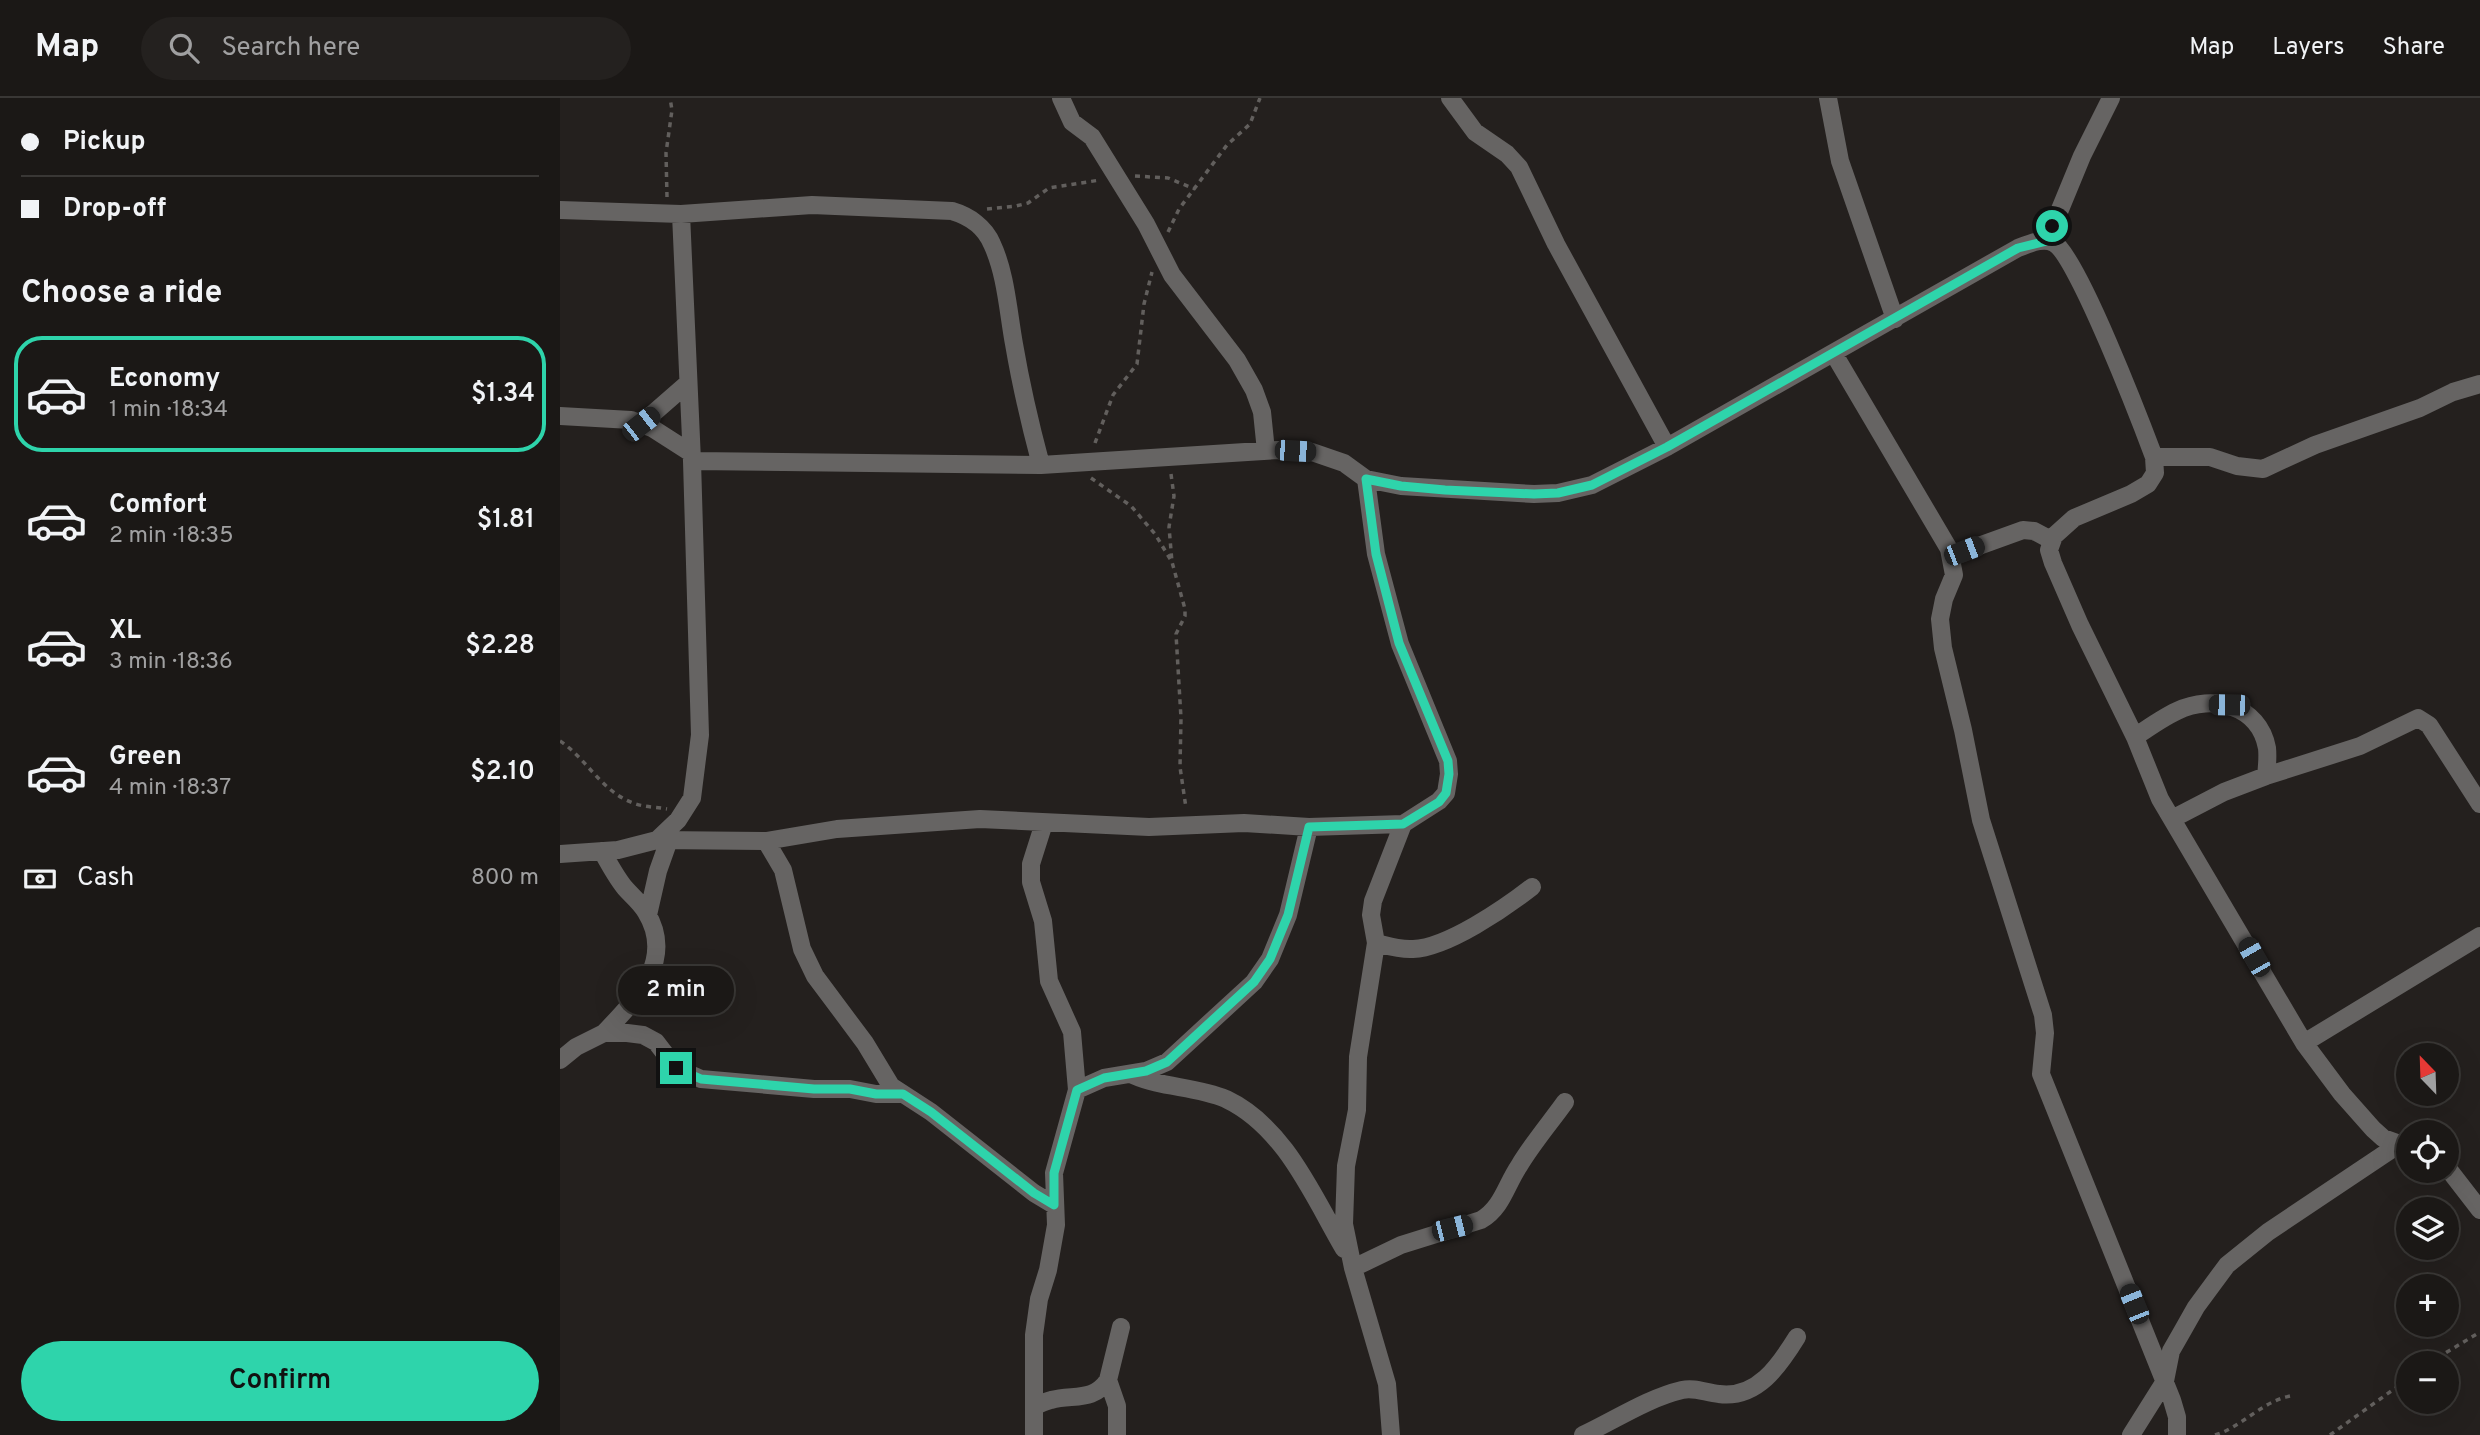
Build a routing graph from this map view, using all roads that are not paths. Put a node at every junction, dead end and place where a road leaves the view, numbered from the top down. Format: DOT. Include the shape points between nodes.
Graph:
graph roads {
  1 [pos="1061,98"];
  2 [pos="1450,98"];
  3 [pos="1828,98"];
  4 [pos="2111,98"];
  5 [pos="560,210"];
  6 [pos="674,213"];
  7 [pos="2047,241"];
  8 [pos="1895,319"];
  9 [pos="1834,354"];
  10 [pos="688,383"];
  11 [pos="2480,384"];
  12 [pos="560,416"];
  13 [pos="641,424"];
  14 [pos="1667,447"];
  15 [pos="1266,451"];
  16 [pos="692,457"];
  17 [pos="2154,457"];
  18 [pos="1041,464"];
  19 [pos="1366,479"];
  20 [pos="2051,540"];
  21 [pos="1951,556"];
  22 [pos="2135,737"];
  23 [pos="2266,776"];
  24 [pos="2480,804"];
  25 [pos="2172,819"];
  26 [pos="1044,823"];
  27 [pos="1403,824"];
  28 [pos="1309,827"];
  29 [pos="663,840"];
  30 [pos="765,841"];
  31 [pos="602,851"];
  32 [pos="560,854"];
  33 [pos="1532,887"];
  34 [pos="648,915"];
  35 [pos="2480,936"];
  36 [pos="1376,943"];
  37 [pos="604,1033"];
  38 [pos="2304,1043"];
  39 [pos="560,1060"];
  40 [pos="1133,1075"];
  41 [pos="1077,1090"];
  42 [pos="903,1094"];
  43 [pos="1565,1102"];
  44 [pos="2396,1143"];
  45 [pos="2396,1150"];
  46 [pos="2459,1183"];
  47 [pos="1054,1205"];
  48 [pos="2480,1210"];
  49 [pos="1352,1265"];
  50 [pos="1121,1327"];
  51 [pos="1797,1338"];
  52 [pos="1108,1380"];
  53 [pos="2165,1381"];
  54 [pos="1035,1406"];
  55 [pos="1034,1435"];
  56 [pos="1117,1435"];
  57 [pos="1391,1435"];
  58 [pos="1583,1435"];
  59 [pos="2131,1435"];
  60 [pos="2177,1435"];
  1 -- 15 [label="street" via="1072,122 1092,137 1118,178 1172,275 1237,360 1262,412"];
  2 -- 14 [label="street" via="1475,132 1519,167"];
  3 -- 8 [label="street" via="1840,161"];
  4 -- 7 [label="street"];
  5 -- 6 [label="street"];
  6 -- 10 [label="street"];
  6 -- 18 [label="street" via="812,205 965,215 991,242 1002,276 1024,401"];
  7 -- 8 [label="street" via="2018,248"];
  7 -- 17 [label="street" via="2064,252 2083,287"];
  8 -- 9 [label="street"];
  9 -- 14 [label="street"];
  9 -- 21 [label="street"];
  10 -- 13 [label="street"];
  10 -- 16 [label="street"];
  11 -- 17 [label="street" via="2263,469 2210,457"];
  12 -- 13 [label="street"];
  13 -- 16 [label="street"];
  14 -- 19 [label="street" via="1592,485 1558,493 1445,490"];
  15 -- 18 [label="street"];
  15 -- 19 [label="street" via="1312,452 1344,463"];
  16 -- 18 [label="street"];
  16 -- 29 [label="street" via="700,735 692,798"];
  17 -- 20 [label="street" via="2155,473 2148,484 2074,518"];
  19 -- 27 [label="street" via="1376,554 1399,643 1448,761 1446,793"];
  20 -- 21 [label="street" via="2023,530"];
  20 -- 22 [label="street" via="2049,550 2059,576"];
  21 -- 53 [label="street" via="1954,575 1940,619 1943,648 1981,820 2043,1015 2041,1074"];
  22 -- 23 [label="street" via="2177,711 2199,704 2229,705 2245,711 2260,729 2267,749"];
  22 -- 25 [label="street"];
  23 -- 24 [label="street" via="2360,746 2418,718 2429,725"];
  23 -- 25 [label="street"];
  25 -- 38 [label="street"];
  26 -- 28 [label="street"];
  26 -- 30 [label="street" via="980,819 900,824"];
  26 -- 41 [label="street" via="1031,864 1031,882 1043,921 1049,981 1072,1032"];
  27 -- 28 [label="street"];
  27 -- 36 [label="street" via="1371,907"];
  28 -- 40 [label="street" via="1288,915 1270,959 1254,982 1167,1062"];
  29 -- 30 [label="street"];
  29 -- 31 [label="street"];
  29 -- 34 [label="street"];
  30 -- 42 [label="street" via="783,870 802,949 815,976 891,1086"];
  31 -- 32 [label="street"];
  31 -- 34 [label="street"];
  33 -- 36 [label="street" via="1513,903 1439,944 1416,949"];
  34 -- 37 [label="street" via="656,946 650,976"];
  35 -- 38 [label="street"];
  36 -- 49 [label="street" via="1346,1166 1344,1224"];
  37 -- 39 [label="street" via="576,1046"];
  37 -- 42 [label="street" via="642,1035 656,1042 676,1068 701,1079"];
  38 -- 44 [label="street" via="2373,1129"];
  40 -- 41 [label="street" via="1104,1078"];
  40 -- 49 [label="street" via="1226,1099 1261,1124 1284,1148"];
  41 -- 47 [label="street" via="1054,1173"];
  42 -- 47 [label="street"];
  43 -- 49 [label="street" via="1489,1216"];
  45 -- 53 [label="street" via="2268,1232 2227,1265 2171,1350"];
  46 -- 48 [label="street"];
  47 -- 54 [label="street" via="1056,1225 1034,1335"];
  49 -- 57 [label="street" via="1387,1384"];
  50 -- 52 [label="street"];
  51 -- 58 [label="street" via="1774,1372 1758,1385 1729,1395 1679,1390"];
  52 -- 54 [label="street" via="1094,1394"];
  52 -- 56 [label="street" via="1116,1406"];
  53 -- 59 [label="street"];
  53 -- 60 [label="street" via="2177,1417"];
  54 -- 55 [label="street"];
}
